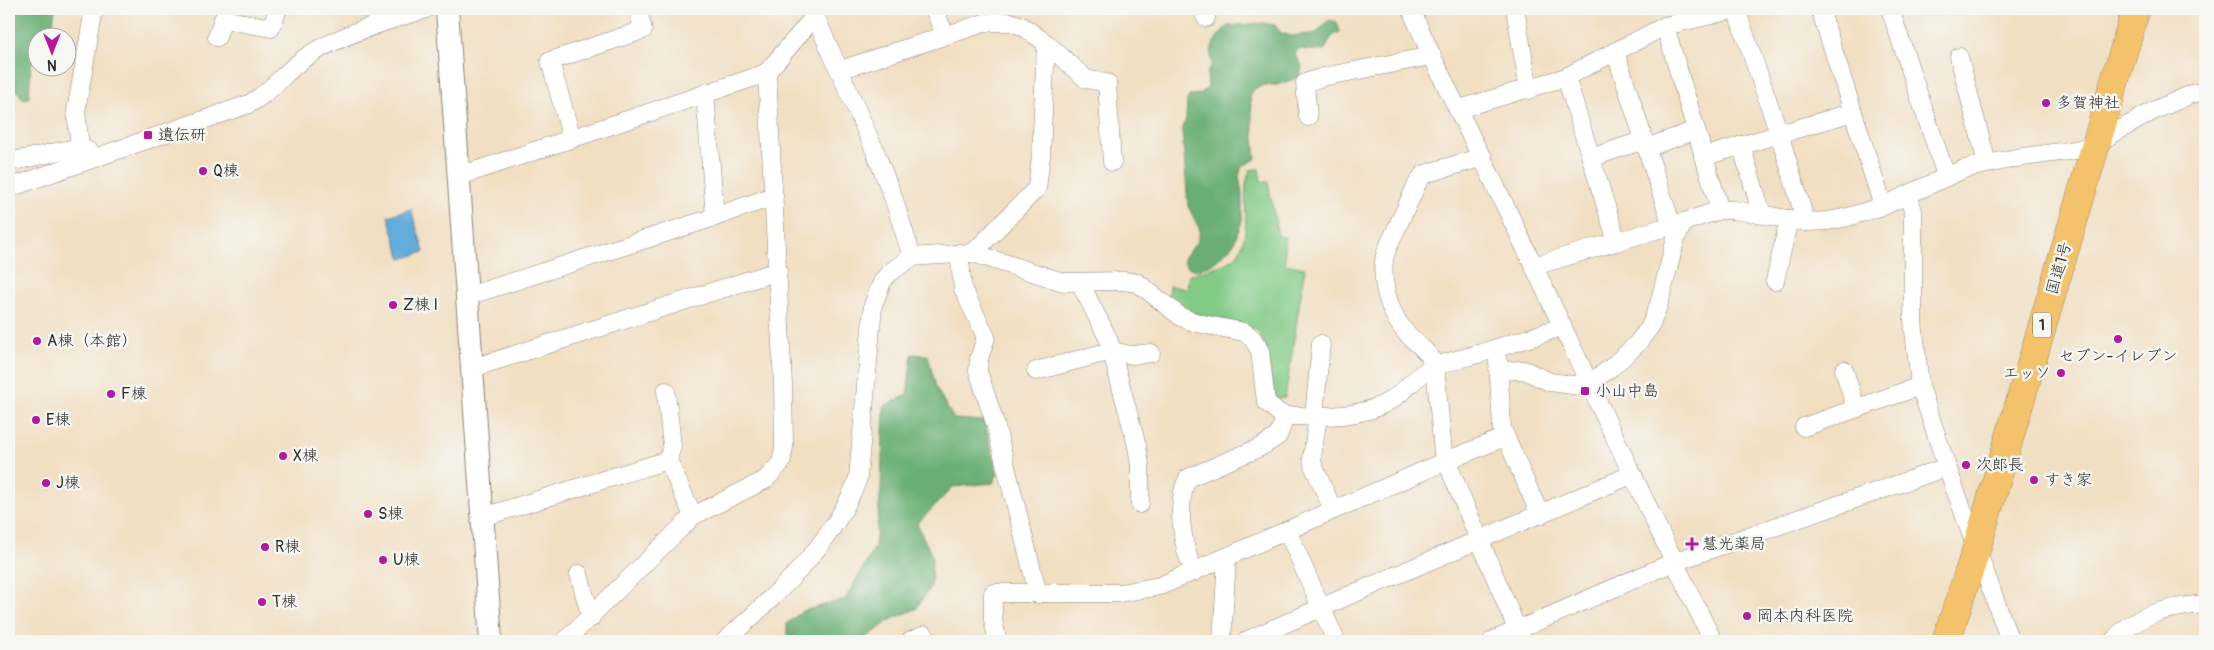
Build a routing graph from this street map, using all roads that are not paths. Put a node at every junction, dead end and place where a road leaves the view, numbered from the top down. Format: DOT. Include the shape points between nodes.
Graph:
graph roads {
  1 [pos="94,9"];
  2 [pos="278,9"];
  3 [pos="426,9"];
  4 [pos="447,9"];
  5 [pos="638,9"];
  6 [pos="934,9"];
  7 [pos="1411,9"];
  8 [pos="1515,9"];
  9 [pos="1736,9"];
  10 [pos="1820,9"];
  11 [pos="1890,9"];
  12 [pos="2136,9"];
  13 [pos="813,12"];
  14 [pos="1681,15"];
  15 [pos="379,16"];
  16 [pos="1665,26"];
  17 [pos="945,35"];
  18 [pos="217,37"];
  19 [pos="1046,43"];
  20 [pos="1615,51"];
  21 [pos="1431,56"];
  22 [pos="1958,57"];
  23 [pos="840,70"];
  24 [pos="767,72"];
  25 [pos="1566,78"];
  26 [pos="1528,90"];
  27 [pos="2205,91"];
  28 [pos="705,93"];
  29 [pos="1459,109"];
  30 [pos="1853,112"];
  31 [pos="1308,117"];
  32 [pos="1696,130"];
  33 [pos="1778,134"];
  34 [pos="572,139"];
  35 [pos="1645,144"];
  36 [pos="2095,144"];
  37 [pos="1741,145"];
  38 [pos="80,147"];
  39 [pos="96,157"];
  40 [pos="1482,157"];
  41 [pos="1593,157"];
  42 [pos="1704,157"];
  43 [pos="9,162"];
  44 [pos="1112,162"];
  45 [pos="1987,163"];
  46 [pos="1946,176"];
  47 [pos="457,177"];
  48 [pos="9,188"];
  49 [pos="1908,194"];
  50 [pos="774,196"];
  51 [pos="1884,206"];
  52 [pos="1720,210"];
  53 [pos="1762,214"];
  54 [pos="715,217"];
  55 [pos="1797,220"];
  56 [pos="1678,224"];
  57 [pos="1618,242"];
  58 [pos="966,253"];
  59 [pos="912,258"];
  60 [pos="1534,266"];
  61 [pos="778,271"];
  62 [pos="1775,281"];
  63 [pos="1080,283"];
  64 [pos="468,296"];
  65 [pos="1561,327"];
  66 [pos="1321,344"];
  67 [pos="1498,348"];
  68 [pos="1111,351"];
  69 [pos="1151,353"];
  70 [pos="1435,366"];
  71 [pos="473,368"];
  72 [pos="1844,370"];
  73 [pos="1036,371"];
  74 [pos="1498,371"];
  75 [pos="1590,383"];
  76 [pos="1920,386"];
  77 [pos="666,391"];
  78 [pos="1856,408"];
  79 [pos="1286,416"];
  80 [pos="1316,416"];
  81 [pos="1804,427"];
  82 [pos="1505,437"];
  83 [pos="668,460"];
  84 [pos="1446,461"];
  85 [pos="1947,467"];
  86 [pos="1633,474"];
  87 [pos="1140,504"];
  88 [pos="1333,510"];
  89 [pos="1540,515"];
  90 [pos="693,516"];
  91 [pos="483,518"];
  92 [pos="1287,530"];
  93 [pos="1480,541"];
  94 [pos="1977,548"];
  95 [pos="1227,558"];
  96 [pos="1674,562"];
  97 [pos="1194,572"];
  98 [pos="579,574"];
  99 [pos="1038,594"];
  100 [pos="2205,604"];
  101 [pos="1321,607"];
  102 [pos="591,618"];
  103 [pos="1520,636"];
  104 [pos="997,638"];
  105 [pos="491,641"];
  106 [pos="565,641"];
  107 [pos="725,641"];
  108 [pos="910,641"];
  109 [pos="927,641"];
  110 [pos="1222,641"];
  111 [pos="1246,641"];
  112 [pos="1336,641"];
  113 [pos="1492,641"];
  114 [pos="1713,641"];
  115 [pos="1946,641"];
  116 [pos="2010,641"];
  117 [pos="2113,641"];
  1 -- 38 [label="street" via="76,111"];
  2 -- 18 [label="street" via="271,28 223,19"];
  3 -- 15 [label="street"];
  4 -- 47 [label="street"];
  5 -- 34 [label="street" via="643,30 550,61"];
  6 -- 17 [label="street"];
  7 -- 21 [label="street"];
  8 -- 26 [label="street"];
  9 -- 14 [label="street"];
  9 -- 33 [label="street"];
  10 -- 30 [label="street"];
  11 -- 46 [label="street"];
  12 -- 36 [label="highway, 国道1号 / 1"];
  13 -- 23 [label="street"];
  13 -- 24 [label="street"];
  14 -- 16 [label="street"];
  15 -- 39 [label="street" via="302,60 264,96 249,104"];
  16 -- 20 [label="street"];
  16 -- 32 [label="street"];
  17 -- 19 [label="street" via="984,23 1010,22 1022,26"];
  17 -- 23 [label="street"];
  19 -- 44 [label="street" via="1086,79 1106,83"];
  19 -- 58 [label="street" via="1036,188"];
  20 -- 25 [label="street"];
  20 -- 35 [label="street"];
  21 -- 29 [label="street"];
  21 -- 31 [label="street" via="1305,83"];
  22 -- 45 [label="street"];
  23 -- 59 [label="street" via="876,151"];
  24 -- 28 [label="street"];
  24 -- 50 [label="street"];
  25 -- 26 [label="street"];
  25 -- 41 [label="street"];
  26 -- 29 [label="street"];
  27 -- 36 [label="street" via="2153,111"];
  28 -- 34 [label="street"];
  28 -- 54 [label="street"];
  29 -- 40 [label="street"];
  30 -- 33 [label="street"];
  30 -- 51 [label="street"];
  32 -- 35 [label="street"];
  32 -- 42 [label="street"];
  33 -- 37 [label="street"];
  33 -- 55 [label="street"];
  34 -- 47 [label="street"];
  35 -- 41 [label="street"];
  35 -- 56 [label="street"];
  36 -- 45 [label="street"];
  36 -- 94 [label="highway, 国道1号 / 1"];
  37 -- 42 [label="street"];
  37 -- 53 [label="street"];
  38 -- 39 [label="street"];
  38 -- 43 [label="street"];
  39 -- 48 [label="street"];
  40 -- 60 [label="street"];
  40 -- 70 [label="street" via="1423,175 1383,260 1384,283 1396,317 1432,358"];
  41 -- 57 [label="street"];
  42 -- 52 [label="street"];
  45 -- 46 [label="street"];
  46 -- 49 [label="street"];
  47 -- 64 [label="street"];
  49 -- 51 [label="street"];
  49 -- 76 [label="street" via="1913,211 1913,322"];
  50 -- 54 [label="street"];
  50 -- 61 [label="street"];
  51 -- 55 [label="street" via="1848,217"];
  52 -- 53 [label="street"];
  52 -- 56 [label="street"];
  53 -- 55 [label="street"];
  54 -- 64 [label="street"];
  55 -- 62 [label="street"];
  56 -- 57 [label="street"];
  56 -- 75 [label="street" via="1659,304 1650,327 1624,357"];
  57 -- 60 [label="street"];
  58 -- 59 [label="street"];
  58 -- 63 [label="street" via="1049,279"];
  58 -- 99 [label="street" via="963,288 986,337 978,371 995,423"];
  59 -- 107 [label="street" via="882,282 873,305 858,478 847,504 832,530 810,556"];
  60 -- 65 [label="street"];
  61 -- 71 [label="street"];
  61 -- 90 [label="street" via="784,446 781,463 765,480"];
  63 -- 68 [label="street" via="1106,330"];
  63 -- 79 [label="street" via="1138,283 1181,318 1244,332 1260,351 1266,402"];
  64 -- 71 [label="street"];
  65 -- 67 [label="street"];
  65 -- 75 [label="street"];
  66 -- 80 [label="street"];
  67 -- 70 [label="street"];
  67 -- 74 [label="street"];
  68 -- 69 [label="street" via="1132,356"];
  68 -- 73 [label="street"];
  68 -- 87 [label="street" via="1137,446"];
  70 -- 80 [label="street" via="1420,374 1391,400 1375,408"];
  70 -- 84 [label="street"];
  71 -- 91 [label="street"];
  72 -- 78 [label="street"];
  74 -- 75 [label="street" via="1524,370 1550,382 1572,386"];
  74 -- 82 [label="street" via="1499,405"];
  75 -- 86 [label="street"];
  76 -- 78 [label="street"];
  76 -- 85 [label="street"];
  77 -- 83 [label="street" via="672,446"];
  78 -- 81 [label="street"];
  79 -- 80 [label="street"];
  79 -- 97 [label="street" via="1278,436 1188,478 1183,487 1183,540"];
  80 -- 88 [label="street" via="1313,465"];
  82 -- 84 [label="street"];
  82 -- 89 [label="street"];
  83 -- 90 [label="street"];
  83 -- 91 [label="street"];
  84 -- 88 [label="street"];
  84 -- 93 [label="street"];
  85 -- 94 [label="street"];
  85 -- 96 [label="street"];
  86 -- 89 [label="street"];
  86 -- 96 [label="street"];
  88 -- 92 [label="street"];
  89 -- 93 [label="street"];
  90 -- 102 [label="street"];
  91 -- 105 [label="street"];
  92 -- 95 [label="street"];
  92 -- 101 [label="street"];
  93 -- 101 [label="street"];
  93 -- 103 [label="street"];
  94 -- 115 [label="highway, 国道1号 / 1"];
  94 -- 116 [label="street"];
  95 -- 97 [label="street"];
  95 -- 110 [label="street"];
  96 -- 103 [label="street"];
  96 -- 114 [label="street"];
  97 -- 99 [label="street" via="1160,586 1120,593"];
  98 -- 102 [label="street"];
  99 -- 104 [label="street" via="993,593"];
  100 -- 117 [label="street" via="2148,615 2132,622"];
  101 -- 111 [label="street"];
  101 -- 112 [label="street"];
  102 -- 106 [label="street"];
  103 -- 113 [label="street"];
  108 -- 109 [label="street" via="925,635"];
}
